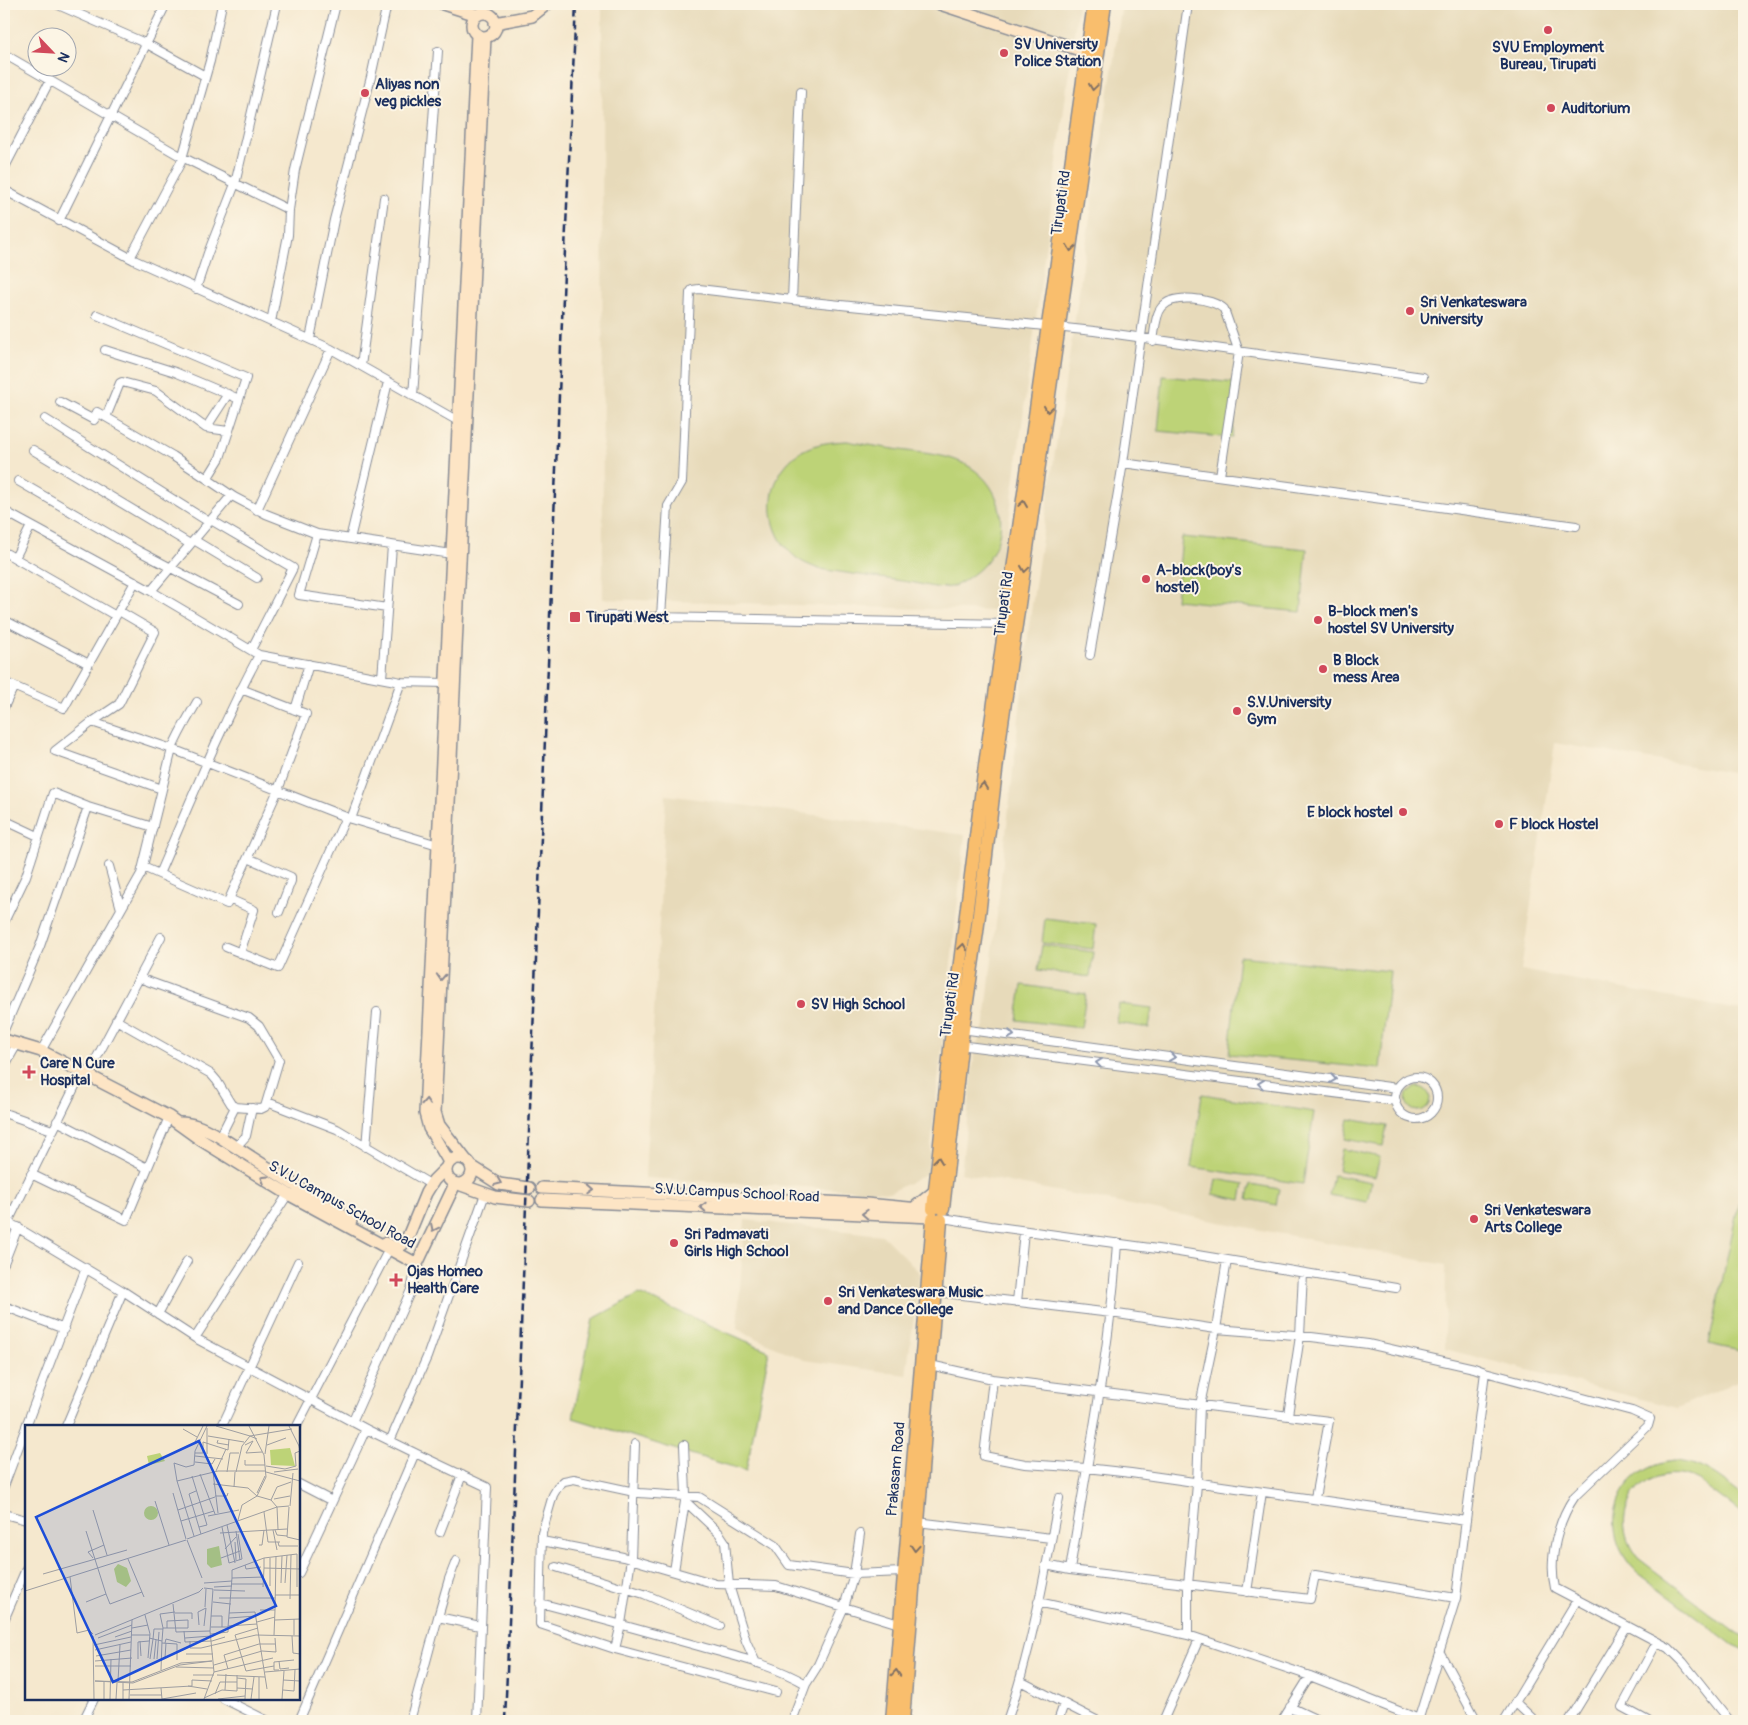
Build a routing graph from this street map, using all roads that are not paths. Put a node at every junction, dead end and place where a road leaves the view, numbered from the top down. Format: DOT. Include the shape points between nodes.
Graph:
graph roads {
  1 [pos="56,4"];
  2 [pos="166,4"];
  3 [pos="222,4"];
  4 [pos="277,4"];
  5 [pos="336,4"];
  6 [pos="387,4"];
  7 [pos="443,4"];
  8 [pos="547,4"];
  9 [pos="940,4"];
  10 [pos="1094,4"];
  11 [pos="1105,4"];
  12 [pos="1188,4"];
  13 [pos="477,14"];
  14 [pos="495,23"];
  15 [pos="481,36"];
  16 [pos="147,44"];
  17 [pos="438,51"];
  18 [pos="1092,53"];
  19 [pos="4,54"];
  20 [pos="205,76"];
  21 [pos="50,80"];
  22 [pos="801,92"];
  23 [pos="112,115"];
  24 [pos="182,157"];
  25 [pos="4,169"];
  26 [pos="235,184"];
  27 [pos="4,190"];
  28 [pos="384,198"];
  29 [pos="288,210"];
  30 [pos="60,221"];
  31 [pos="130,258"];
  32 [pos="196,289"];
  33 [pos="792,300"];
  34 [pos="97,315"];
  35 [pos="271,322"];
  36 [pos="1054,326"];
  37 [pos="310,339"];
  38 [pos="1140,339"];
  39 [pos="1153,341"];
  40 [pos="331,349"];
  41 [pos="105,350"];
  42 [pos="1239,352"];
  43 [pos="361,366"];
  44 [pos="1424,377"];
  45 [pos="388,382"];
  46 [pos="228,394"];
  47 [pos="413,396"];
  48 [pos="239,399"];
  49 [pos="60,402"];
  50 [pos="106,418"];
  51 [pos="45,419"];
  52 [pos="458,421"];
  53 [pos="206,428"];
  54 [pos="228,431"];
  55 [pos="33,450"];
  56 [pos="1123,463"];
  57 [pos="1220,476"];
  58 [pos="207,479"];
  59 [pos="18,481"];
  60 [pos="231,496"];
  61 [pos="257,510"];
  62 [pos="4,511"];
  63 [pos="210,521"];
  64 [pos="31,526"];
  65 [pos="1576,526"];
  66 [pos="317,534"];
  67 [pos="350,539"];
  68 [pos="192,542"];
  69 [pos="392,546"];
  70 [pos="4,552"];
  71 [pos="452,554"];
  72 [pos="15,558"];
  73 [pos="171,567"];
  74 [pos="257,578"];
  75 [pos="135,582"];
  76 [pos="151,591"];
  77 [pos="239,604"];
  78 [pos="387,608"];
  79 [pos="118,614"];
  80 [pos="606,616"];
  81 [pos="661,617"];
  82 [pos="4,620"];
  83 [pos="1005,624"];
  84 [pos="251,650"];
  85 [pos="259,655"];
  86 [pos="1090,655"];
  87 [pos="89,664"];
  88 [pos="309,664"];
  89 [pos="382,678"];
  90 [pos="4,682"];
  91 [pos="401,682"];
  92 [pos="446,683"];
  93 [pos="14,686"];
  94 [pos="241,689"];
  95 [pos="196,702"];
  96 [pos="4,707"];
  97 [pos="295,710"];
  98 [pos="92,722"];
  99 [pos="994,741"];
  100 [pos="172,749"];
  101 [pos="207,763"];
  102 [pos="162,789"];
  103 [pos="278,790"];
  104 [pos="88,807"];
  105 [pos="348,818"];
  106 [pos="4,820"];
  107 [pos="153,827"];
  108 [pos="38,836"];
  109 [pos="438,845"];
  110 [pos="248,858"];
  111 [pos="109,866"];
  112 [pos="143,867"];
  113 [pos="159,874"];
  114 [pos="229,899"];
  115 [pos="121,909"];
  116 [pos="279,912"];
  117 [pos="4,922"];
  118 [pos="160,937"];
  119 [pos="226,947"];
  120 [pos="240,953"];
  121 [pos="139,978"];
  122 [pos="377,1012"];
  123 [pos="116,1020"];
  124 [pos="958,1028"];
  125 [pos="4,1030"];
  126 [pos="4,1040"];
  127 [pos="17,1044"];
  128 [pos="956,1044"];
  129 [pos="41,1051"];
  130 [pos="4,1067"];
  131 [pos="85,1073"];
  132 [pos="1397,1088"];
  133 [pos="1396,1101"];
  134 [pos="267,1102"];
  135 [pos="235,1107"];
  136 [pos="252,1108"];
  137 [pos="4,1113"];
  138 [pos="175,1120"];
  139 [pos="57,1121"];
  140 [pos="52,1130"];
  141 [pos="220,1136"];
  142 [pos="236,1147"];
  143 [pos="366,1147"];
  144 [pos="468,1163"];
  145 [pos="447,1165"];
  146 [pos="147,1168"];
  147 [pos="31,1174"];
  148 [pos="430,1184"];
  149 [pos="458,1185"];
  150 [pos="529,1188"];
  151 [pos="934,1190"];
  152 [pos="288,1194"];
  153 [pos="485,1194"];
  154 [pos="529,1201"];
  155 [pos="914,1208"];
  156 [pos="937,1215"];
  157 [pos="6,1221"];
  158 [pos="18,1227"];
  159 [pos="1024,1231"];
  160 [pos="1117,1243"];
  161 [pos="389,1250"];
  162 [pos="1226,1260"];
  163 [pos="187,1261"];
  164 [pos="298,1262"];
  165 [pos="4,1263"];
  166 [pos="417,1264"];
  167 [pos="86,1268"];
  168 [pos="1303,1272"];
  169 [pos="1396,1288"];
  170 [pos="122,1291"];
  171 [pos="936,1292"];
  172 [pos="1018,1302"];
  173 [pos="4,1306"];
  174 [pos="1112,1313"];
  175 [pos="158,1314"];
  176 [pos="64,1329"];
  177 [pos="1216,1329"];
  178 [pos="1300,1336"];
  179 [pos="195,1338"];
  180 [pos="930,1365"];
  181 [pos="249,1368"];
  182 [pos="1485,1372"];
  183 [pos="993,1379"];
  184 [pos="1100,1391"];
  185 [pos="311,1401"];
  186 [pos="1200,1405"];
  187 [pos="1288,1415"];
  188 [pos="352,1422"];
  189 [pos="27,1425"];
  190 [pos="66,1425"];
  191 [pos="222,1425"];
  192 [pos="298,1425"];
  193 [pos="25,1430"];
  194 [pos="366,1430"];
  195 [pos="390,1440"];
  196 [pos="636,1444"];
  197 [pos="684,1445"];
  198 [pos="415,1453"];
  199 [pos="1086,1468"];
  200 [pos="462,1475"];
  201 [pos="1197,1484"];
  202 [pos="300,1485"];
  203 [pos="4,1486"];
  204 [pos="634,1491"];
  205 [pos="1262,1492"];
  206 [pos="686,1498"];
  207 [pos="1059,1498"];
  208 [pos="1315,1498"];
  209 [pos="332,1501"];
  210 [pos="4,1514"];
  211 [pos="25,1520"];
  212 [pos="1466,1521"];
  213 [pos="917,1522"];
  214 [pos="440,1532"];
  215 [pos="860,1534"];
  216 [pos="1051,1538"];
  217 [pos="542,1541"];
  218 [pos="631,1559"];
  219 [pos="456,1561"];
  220 [pos="1046,1565"];
  221 [pos="556,1567"];
  222 [pos="1070,1570"];
  223 [pos="25,1571"];
  224 [pos="300,1571"];
  225 [pos="674,1572"];
  226 [pos="903,1572"];
  227 [pos="854,1574"];
  228 [pos="728,1585"];
  229 [pos="1188,1585"];
  230 [pos="626,1588"];
  231 [pos="1247,1592"];
  232 [pos="1456,1598"];
  233 [pos="1577,1600"];
  234 [pos="1038,1602"];
  235 [pos="540,1603"];
  236 [pos="844,1607"];
  237 [pos="438,1617"];
  238 [pos="4,1620"];
  239 [pos="621,1624"];
  240 [pos="899,1624"];
  241 [pos="480,1626"];
  242 [pos="720,1626"];
  243 [pos="1627,1626"];
  244 [pos="1188,1635"];
  245 [pos="1199,1639"];
  246 [pos="1657,1642"];
  247 [pos="615,1649"];
  248 [pos="1439,1651"];
  249 [pos="756,1663"];
  250 [pos="1310,1676"];
  251 [pos="1020,1682"];
  252 [pos="806,1684"];
  253 [pos="776,1692"];
  254 [pos="94,1700"];
  255 [pos="239,1702"];
  256 [pos="1516,1703"];
  257 [pos="1064,1704"];
  258 [pos="1290,1707"];
  259 [pos="4,1716"];
  260 [pos="1418,1720"];
  261 [pos="14,1721"];
  262 [pos="83,1721"];
  263 [pos="268,1721"];
  264 [pos="300,1721"];
  265 [pos="410,1721"];
  266 [pos="477,1721"];
  267 [pos="792,1721"];
  268 [pos="892,1721"];
  269 [pos="903,1721"];
  270 [pos="1007,1721"];
  271 [pos="1058,1721"];
  272 [pos="1098,1721"];
  273 [pos="1163,1721"];
  274 [pos="1282,1721"];
  275 [pos="1320,1721"];
  276 [pos="1476,1721"];
  277 [pos="1504,1721"];
  278 [pos="1536,1721"];
  279 [pos="1570,1721"];
  280 [pos="1648,1721"];
  281 [pos="1730,1721"];
  1 -- 16 [label="street"];
  2 -- 16 [label="street"];
  3 -- 20 [label="street"];
  4 -- 26 [label="street"];
  5 -- 29 [label="street"];
  6 -- 37 [label="street" via="334,220"];
  7 -- 13 [label="street"];
  8 -- 14 [label="street" via="532,16"];
  9 -- 18 [label="street"];
  10 -- 18 [label="main road, Tirupati Rd"];
  11 -- 18 [label="main road, Tirupati Rd"];
  12 -- 38 [label="street"];
  13 -- 14 [label="street" via="486,13 494,18"];
  13 -- 15 [label="street" via="472,27"];
  14 -- 15 [label="street" via="493,32"];
  15 -- 52 [label="street"];
  15 -- 144 [label="street, one-way" via="435,1112 439,1125"];
  16 -- 20 [label="street"];
  16 -- 23 [label="street"];
  17 -- 47 [label="street"];
  18 -- 36 [label="main road, Tirupati Rd"];
  19 -- 21 [label="street"];
  20 -- 24 [label="street"];
  21 -- 23 [label="street"];
  21 -- 25 [label="street"];
  22 -- 33 [label="street"];
  23 -- 24 [label="street"];
  23 -- 30 [label="street"];
  24 -- 26 [label="street"];
  24 -- 31 [label="street"];
  26 -- 29 [label="street"];
  26 -- 32 [label="street"];
  27 -- 30 [label="street"];
  28 -- 43 [label="street"];
  29 -- 35 [label="street" via="288,235"];
  30 -- 31 [label="street"];
  31 -- 32 [label="street"];
  32 -- 35 [label="street"];
  33 -- 36 [label="street"];
  33 -- 81 [label="street" via="699,289 690,293 682,482 668,506"];
  34 -- 48 [label="street" via="246,378"];
  35 -- 37 [label="street"];
  36 -- 38 [label="street"];
  83 -- 36 [label="main road, Tirupati Rd, one-way"];
  36 -- 99 [label="main road, Tirupati Rd, one-way"];
  37 -- 40 [label="street"];
  38 -- 39 [label="street"];
  38 -- 56 [label="street"];
  39 -- 42 [label="street"];
  39 -- 42 [label="street" via="1157,316 1162,307 1169,301 1182,298 1212,302 1224,309"];
  40 -- 43 [label="street"];
  40 -- 61 [label="street"];
  41 -- 46 [label="street" via="175,372"];
  42 -- 44 [label="street"];
  42 -- 57 [label="street"];
  43 -- 45 [label="street"];
  45 -- 47 [label="street"];
  45 -- 67 [label="street"];
  46 -- 48 [label="street"];
  46 -- 53 [label="street"];
  47 -- 52 [label="street"];
  48 -- 54 [label="street"];
  49 -- 50 [label="street" via="94,420 97,412"];
  50 -- 53 [label="street" via="122,382 160,392"];
  50 -- 58 [label="street"];
  51 -- 63 [label="street"];
  52 -- 71 [label="street"];
  53 -- 54 [label="street"];
  54 -- 58 [label="street" via="220,458"];
  55 -- 68 [label="street"];
  56 -- 57 [label="street"];
  56 -- 86 [label="street"];
  57 -- 65 [label="street"];
  58 -- 60 [label="street"];
  59 -- 73 [label="street"];
  60 -- 61 [label="street"];
  60 -- 63 [label="street"];
  61 -- 66 [label="street"];
  62 -- 64 [label="street"];
  63 -- 68 [label="street"];
  63 -- 84 [label="street" via="293,568"];
  64 -- 72 [label="street"];
  64 -- 75 [label="street"];
  66 -- 67 [label="street"];
  66 -- 78 [label="street" via="299,595"];
  67 -- 69 [label="street"];
  68 -- 73 [label="street"];
  68 -- 74 [label="street"];
  69 -- 71 [label="street"];
  69 -- 78 [label="street"];
  70 -- 72 [label="street"];
  71 -- 92 [label="street"];
  72 -- 79 [label="street"];
  73 -- 76 [label="street"];
  73 -- 77 [label="street"];
  75 -- 76 [label="street"];
  75 -- 79 [label="street"];
  76 -- 84 [label="street"];
  78 -- 89 [label="street"];
  79 -- 87 [label="street"];
  79 -- 98 [label="street" via="155,632 119,704"];
  80 -- 81 [label="street"];
  81 -- 83 [label="street"];
  82 -- 87 [label="street"];
  83 -- 99 [label="main road, Tirupati Rd"];
  84 -- 85 [label="street"];
  85 -- 88 [label="street"];
  85 -- 94 [label="street"];
  87 -- 93 [label="street" via="64,708"];
  88 -- 89 [label="street"];
  88 -- 97 [label="street"];
  89 -- 91 [label="street"];
  90 -- 93 [label="street"];
  91 -- 92 [label="street"];
  91 -- 105 [label="street"];
  92 -- 109 [label="street"];
  93 -- 96 [label="street"];
  94 -- 97 [label="street"];
  94 -- 101 [label="street"];
  95 -- 100 [label="street"];
  97 -- 103 [label="street" via="306,714"];
  98 -- 100 [label="street"];
  98 -- 102 [label="street" via="55,751"];
  99 -- 124 [label="main road, Tirupati Rd"];
  100 -- 101 [label="street"];
  100 -- 102 [label="street"];
  101 -- 103 [label="street"];
  101 -- 113 [label="street"];
  102 -- 107 [label="street"];
  103 -- 105 [label="street"];
  103 -- 110 [label="street"];
  104 -- 107 [label="street"];
  104 -- 108 [label="street" via="53,794"];
  104 -- 125 [label="street" via="40,946"];
  105 -- 109 [label="street"];
  105 -- 120 [label="street" via="278,968"];
  106 -- 108 [label="street"];
  107 -- 112 [label="street"];
  108 -- 117 [label="street" via="26,876"];
  145 -- 109 [label="street, one-way" via="429,1128 426,1113"];
  110 -- 114 [label="street"];
  110 -- 116 [label="street" via="291,877"];
  111 -- 115 [label="street"];
  112 -- 113 [label="street"];
  112 -- 115 [label="street"];
  113 -- 114 [label="street" via="227,904"];
  114 -- 120 [label="street" via="254,910"];
  115 -- 129 [label="street"];
  118 -- 121 [label="street"];
  119 -- 120 [label="street"];
  121 -- 123 [label="street"];
  121 -- 134 [label="street" via="256,1023 279,1060"];
  122 -- 143 [label="street"];
  123 -- 131 [label="street"];
  123 -- 135 [label="street" via="211,1074"];
  124 -- 128 [label="main road, Tirupati Rd"];
  124 -- 132 [label="street, one-way"];
  126 -- 127 [label="street, S.V.U.Campus School Road"];
  127 -- 129 [label="street, S.V.U.Campus School Road"];
  127 -- 130 [label="street"];
  133 -- 128 [label="street, one-way"];
  151 -- 128 [label="main road, Tirupati Rd, one-way"];
  128 -- 156 [label="main road, Tirupati Rd"];
  129 -- 131 [label="street, S.V.U.Campus School Road"];
  131 -- 138 [label="street, S.V.U.Campus School Road"];
  131 -- 139 [label="street"];
  132 -- 133 [label="street"];
  132 -- 133 [label="street" via="1408,1079 1422,1078 1432,1085 1436,1100 1429,1114 1418,1118 1404,1114"];
  134 -- 136 [label="street" via="264,1108"];
  134 -- 143 [label="street" via="337,1129"];
  135 -- 136 [label="street"];
  135 -- 141 [label="street"];
  136 -- 142 [label="street" via="246,1136"];
  137 -- 140 [label="street"];
  138 -- 141 [label="street, S.V.U.Campus School Road"];
  138 -- 146 [label="street"];
  152 -- 138 [label="street, S.V.U.Campus School Road, one-way"];
  139 -- 140 [label="street"];
  139 -- 146 [label="street"];
  140 -- 147 [label="street"];
  141 -- 142 [label="street, S.V.U.Campus School Road"];
  142 -- 148 [label="street, S.V.U.Campus School Road" via="395,1247 407,1239"];
  143 -- 148 [label="street"];
  144 -- 145 [label="street" via="457,1158"];
  144 -- 149 [label="street" via="470,1178"];
  144 -- 150 [label="street, one-way" via="499,1184"];
  145 -- 148 [label="street, S.V.U.Campus School Road"];
  145 -- 149 [label="street" via="446,1177"];
  146 -- 147 [label="street" via="126,1220"];
  147 -- 157 [label="street"];
  149 -- 153 [label="street"];
  149 -- 166 [label="street, S.V.U.Campus School Road, one-way"];
  151 -- 155 [label="street"];
  151 -- 156 [label="main road, Tirupati Rd"];
  152 -- 161 [label="street, S.V.U.Campus School Road"];
  152 -- 179 [label="street"];
  153 -- 154 [label="street"];
  153 -- 195 [label="street" via="427,1357"];
  155 -- 156 [label="street, S.V.U.Campus School Road"];
  156 -- 155 [label="street, S.V.U.Campus School Road, one-way" via="542,1194"];
  156 -- 159 [label="street"];
  156 -- 171 [label="main road, Prakasam Road"];
  156 -- 226 [label="main road, Prakasam Road"];
  157 -- 158 [label="street"];
  158 -- 165 [label="street"];
  158 -- 167 [label="street"];
  159 -- 160 [label="street"];
  159 -- 172 [label="street"];
  160 -- 162 [label="street"];
  160 -- 174 [label="street"];
  161 -- 166 [label="street, S.V.U.Campus School Road"];
  161 -- 185 [label="street"];
  162 -- 168 [label="street"];
  162 -- 177 [label="street"];
  163 -- 175 [label="street"];
  164 -- 181 [label="street"];
  166 -- 188 [label="street" via="411,1290"];
  167 -- 170 [label="street"];
  167 -- 176 [label="street"];
  168 -- 169 [label="street"];
  168 -- 178 [label="street"];
  170 -- 175 [label="street"];
  170 -- 190 [label="street"];
  171 -- 172 [label="street"];
  171 -- 180 [label="main road, Prakasam Road"];
  172 -- 174 [label="street"];
  173 -- 176 [label="street"];
  174 -- 177 [label="street"];
  174 -- 184 [label="street"];
  175 -- 179 [label="street"];
  176 -- 189 [label="street"];
  177 -- 178 [label="street"];
  177 -- 186 [label="street"];
  178 -- 182 [label="street" via="1368,1344"];
  178 -- 187 [label="street"];
  179 -- 181 [label="street"];
  180 -- 183 [label="street"];
  180 -- 213 [label="main road, Prakasam Road"];
  181 -- 185 [label="street"];
  181 -- 191 [label="street"];
  182 -- 212 [label="street"];
  182 -- 233 [label="street" via="1632,1411 1650,1420 1648,1426 1566,1508 1552,1558 1552,1577 1555,1588"];
  183 -- 184 [label="street"];
  183 -- 199 [label="street" via="984,1456 1026,1464"];
  184 -- 186 [label="street"];
  184 -- 199 [label="street"];
  185 -- 188 [label="street"];
  185 -- 192 [label="street"];
  186 -- 187 [label="street"];
  186 -- 201 [label="street"];
  187 -- 208 [label="street" via="1329,1421"];
  188 -- 194 [label="street"];
  193 -- 203 [label="street"];
  194 -- 195 [label="street"];
  194 -- 209 [label="street"];
  195 -- 198 [label="street"];
  196 -- 204 [label="street"];
  197 -- 206 [label="street"];
  198 -- 200 [label="street"];
  198 -- 264 [label="street"];
  199 -- 201 [label="street"];
  199 -- 222 [label="street"];
  200 -- 214 [label="street"];
  200 -- 241 [label="street" via="485,1485 488,1490"];
  201 -- 205 [label="street"];
  201 -- 229 [label="street"];
  202 -- 209 [label="street"];
  204 -- 206 [label="street"];
  204 -- 217 [label="street" via="574,1479 564,1481 553,1495"];
  204 -- 218 [label="street"];
  205 -- 208 [label="street"];
  205 -- 231 [label="street"];
  206 -- 225 [label="street"];
  206 -- 227 [label="street" via="703,1498 776,1545 789,1565"];
  206 -- 228 [label="street" via="725,1542"];
  207 -- 216 [label="street"];
  208 -- 212 [label="street"];
  209 -- 224 [label="street"];
  210 -- 211 [label="street"];
  212 -- 232 [label="street"];
  213 -- 216 [label="street"];
  213 -- 269 [label="main road, Prakasam Road, one-way"];
  215 -- 227 [label="street"];
  216 -- 220 [label="street"];
  217 -- 218 [label="street"];
  217 -- 235 [label="street"];
  218 -- 225 [label="street"];
  218 -- 230 [label="street"];
  219 -- 237 [label="street"];
  220 -- 222 [label="street"];
  220 -- 234 [label="street"];
  221 -- 230 [label="street"];
  222 -- 229 [label="street"];
  223 -- 238 [label="street"];
  225 -- 228 [label="street"];
  226 -- 227 [label="street"];
  226 -- 240 [label="main road, Prakasam Road"];
  227 -- 236 [label="street"];
  228 -- 236 [label="street" via="776,1586"];
  228 -- 249 [label="street"];
  229 -- 231 [label="street"];
  229 -- 244 [label="street"];
  230 -- 239 [label="street"];
  230 -- 242 [label="street"];
  231 -- 232 [label="street" via="1310,1599 1315,1576"];
  232 -- 248 [label="street"];
  233 -- 243 [label="street"];
  233 -- 256 [label="street"];
  234 -- 244 [label="street"];
  234 -- 251 [label="street"];
  235 -- 239 [label="street"];
  235 -- 247 [label="street" via="542,1626"];
  236 -- 240 [label="street"];
  236 -- 252 [label="street"];
  237 -- 241 [label="street"];
  237 -- 265 [label="street"];
  239 -- 247 [label="street"];
  239 -- 249 [label="street"];
  268 -- 240 [label="main road, Prakasam Road, one-way"];
  241 -- 266 [label="street"];
  243 -- 246 [label="street"];
  243 -- 279 [label="street"];
  244 -- 245 [label="street"];
  245 -- 250 [label="street"];
  245 -- 273 [label="street"];
  246 -- 280 [label="street" via="1622,1708"];
  246 -- 281 [label="street" via="1669,1648 1683,1662"];
  247 -- 253 [label="street"];
  248 -- 260 [label="street"];
  248 -- 276 [label="street"];
  249 -- 252 [label="street"];
  250 -- 258 [label="street"];
  250 -- 260 [label="street"];
  251 -- 257 [label="street"];
  251 -- 270 [label="street"];
  252 -- 267 [label="street"];
  254 -- 262 [label="street"];
  255 -- 263 [label="street"];
  256 -- 277 [label="street"];
  256 -- 278 [label="street"];
  257 -- 271 [label="street"];
  257 -- 272 [label="street"];
  258 -- 274 [label="street"];
  258 -- 275 [label="street"];
  259 -- 261 [label="street"];
}
